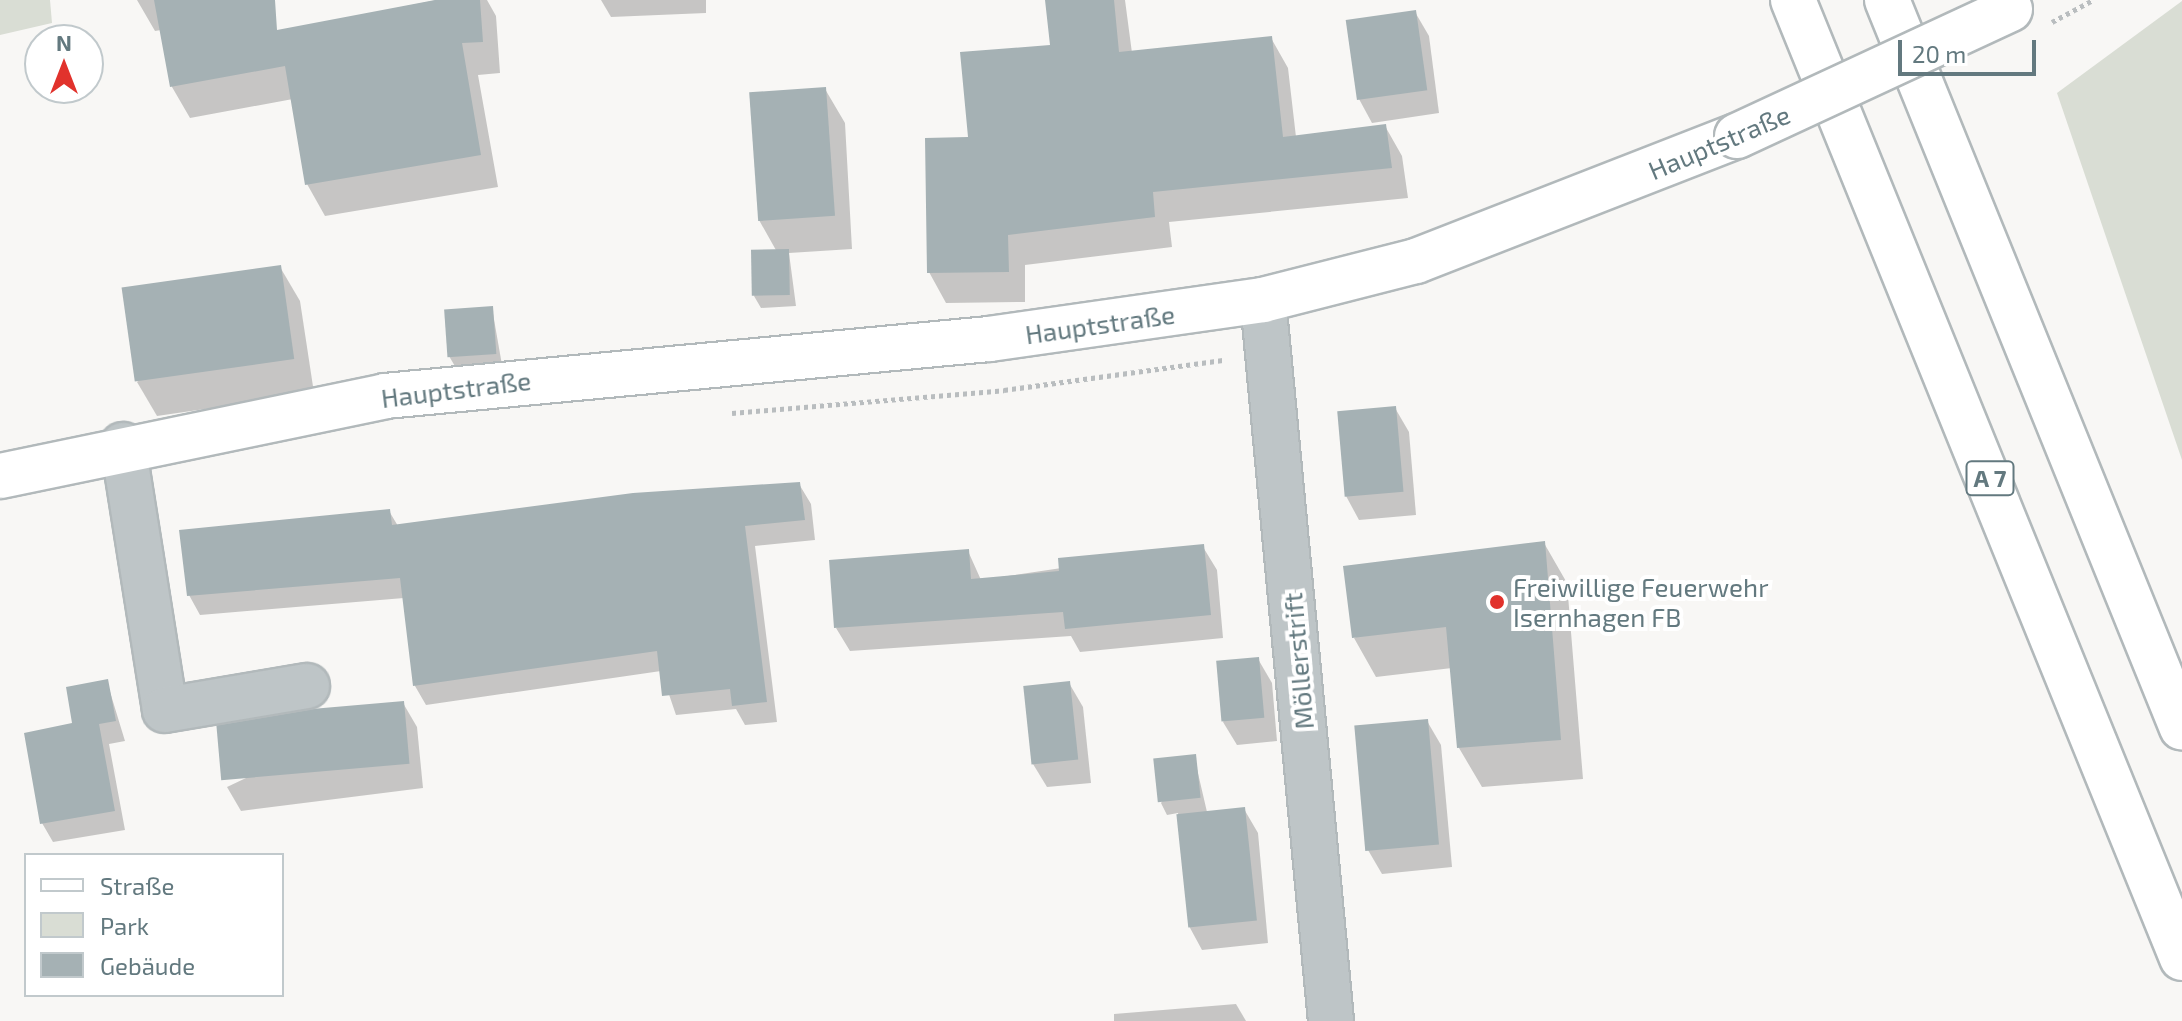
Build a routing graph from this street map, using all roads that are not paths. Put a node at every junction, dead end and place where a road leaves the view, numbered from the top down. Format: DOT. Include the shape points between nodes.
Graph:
graph roads {
  1 [pos="1793,0"];
  2 [pos="1887,0"];
  3 [pos="2017,4"];
  4 [pos="1263,300"];
  5 [pos="123,445"];
  6 [pos="0,476"];
  7 [pos="307,686"];
  8 [pos="2182,728"];
  9 [pos="2182,958"];
  10 [pos="1331,1021"];
  1 -- 9 [label="main road, A 7"];
  2 -- 8 [label="main road"];
  3 -- 4 [label="main road, Hauptstraße, bridge" via="1737,136 1416,261"];
  4 -- 5 [label="main road, Hauptstraße" via="989,339 385,396"];
  4 -- 10 [label="street, Möllerstrift"];
  5 -- 6 [label="main road, Hauptstraße"];
  5 -- 7 [label="street" via="165,710"];
}
